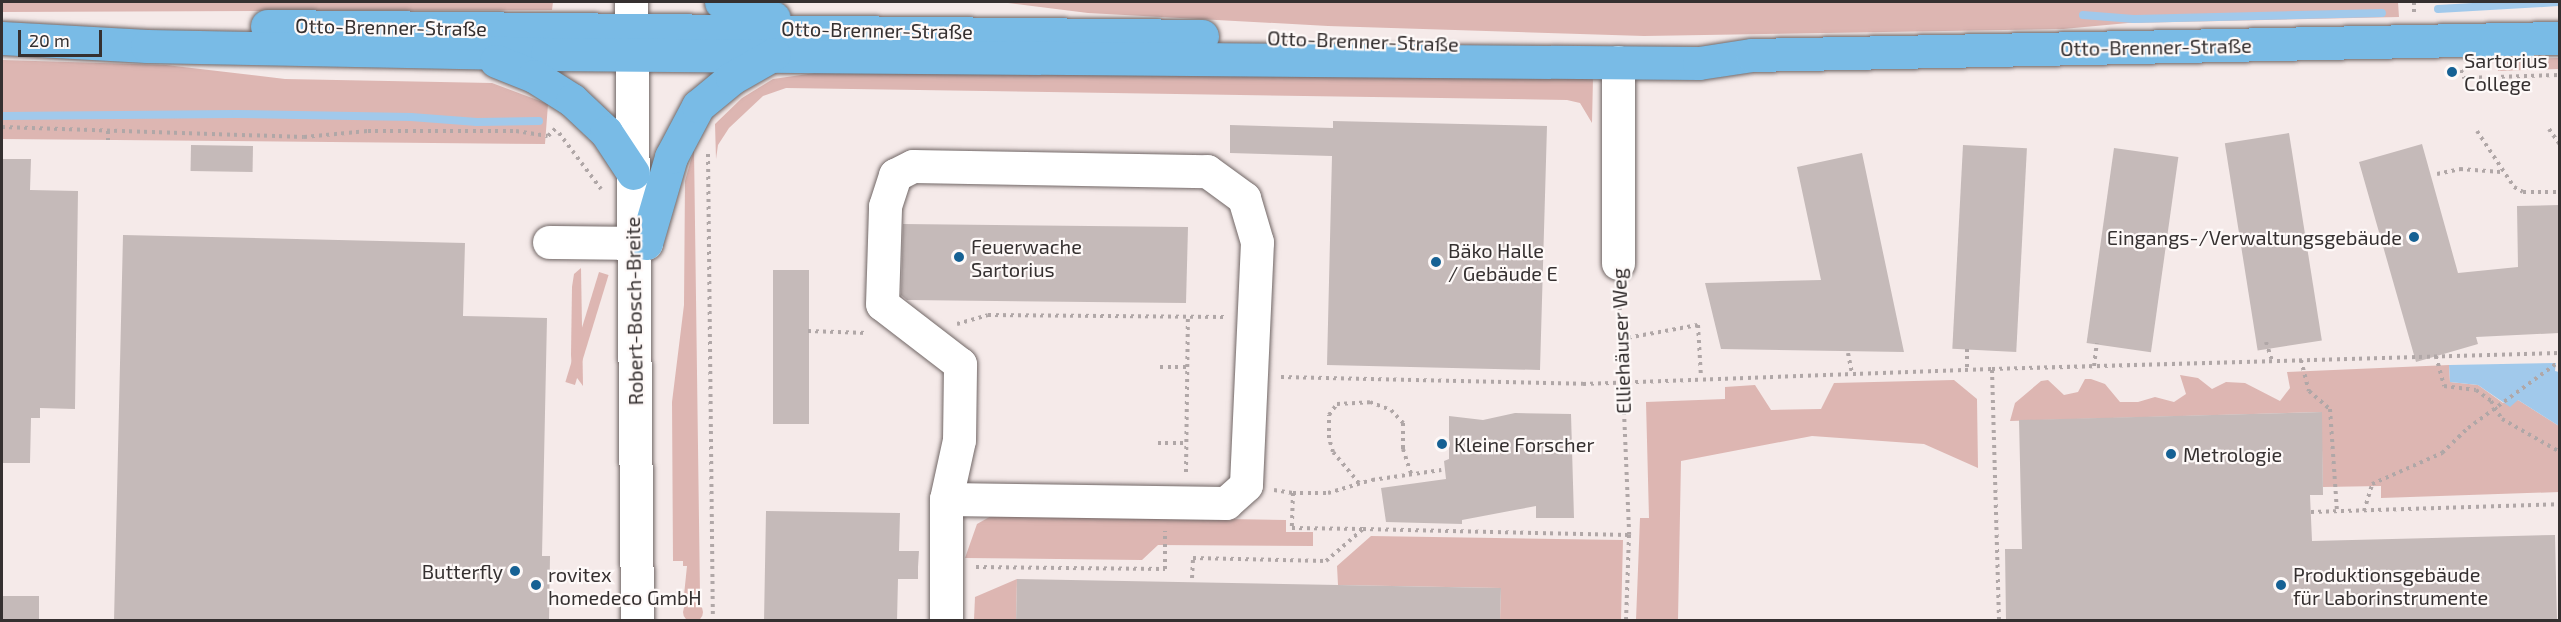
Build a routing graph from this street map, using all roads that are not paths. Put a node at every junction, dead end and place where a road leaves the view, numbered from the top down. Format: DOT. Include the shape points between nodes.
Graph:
graph roads {
  1 [pos="721,2"];
  2 [pos="638,28"];
  3 [pos="816,30"];
  4 [pos="2,36"];
  5 [pos="2559,38"];
  6 [pos="474,53"];
  7 [pos="775,53"];
  8 [pos="1752,56"];
  9 [pos="1618,62"];
  10 [pos="633,173"];
  11 [pos="549,242"];
  12 [pos="640,243"];
  13 [pos="1618,263"];
  14 [pos="946,499"];
  15 [pos="637,621"];
  16 [pos="650,621"];
  17 [pos="946,621"];
  1 -- 3 [label="main road"];
  2 -- 3 [label="main road, Otto-Brenner-Straße"];
  2 -- 4 [label="main road, Otto-Brenner-Straße" via="42,29"];
  2 -- 6 [label="main road, Otto-Brenner-Straße"];
  2 -- 7 [label="main road, Otto-Brenner-Straße"];
  2 -- 10 [label="street, Robert-Bosch-Breite"];
  2 -- 12 [label="street, Robert-Bosch-Breite"];
  3 -- 8 [label="main road, Otto-Brenner-Straße" via="1088,32 1700,48"];
  4 -- 6 [label="main road, Otto-Brenner-Straße" via="124,45"];
  5 -- 8 [label="main road, Otto-Brenner-Straße"];
  6 -- 10 [label="main road" via="534,76 572,100 606,132"];
  7 -- 9 [label="main road, Otto-Brenner-Straße"];
  7 -- 12 [label="main road" via="732,78 698,106 671,157"];
  8 -- 9 [label="main road, Otto-Brenner-Straße" via="1699,63"];
  9 -- 13 [label="street, Elliehäuser Weg"];
  10 -- 12 [label="street, Robert-Bosch-Breite"];
  11 -- 12 [label="street"];
  12 -- 15 [label="street, Robert-Bosch-Breite"];
  12 -- 16 [label="street, Robert-Bosch-Breite"];
  14 -- 14 [label="street" via="959,440 960,364 882,304 887,190 895,175 913,166 1207,171 1244,198 1257,242 1246,485 1226,503"];
  14 -- 17 [label="street"];
}
